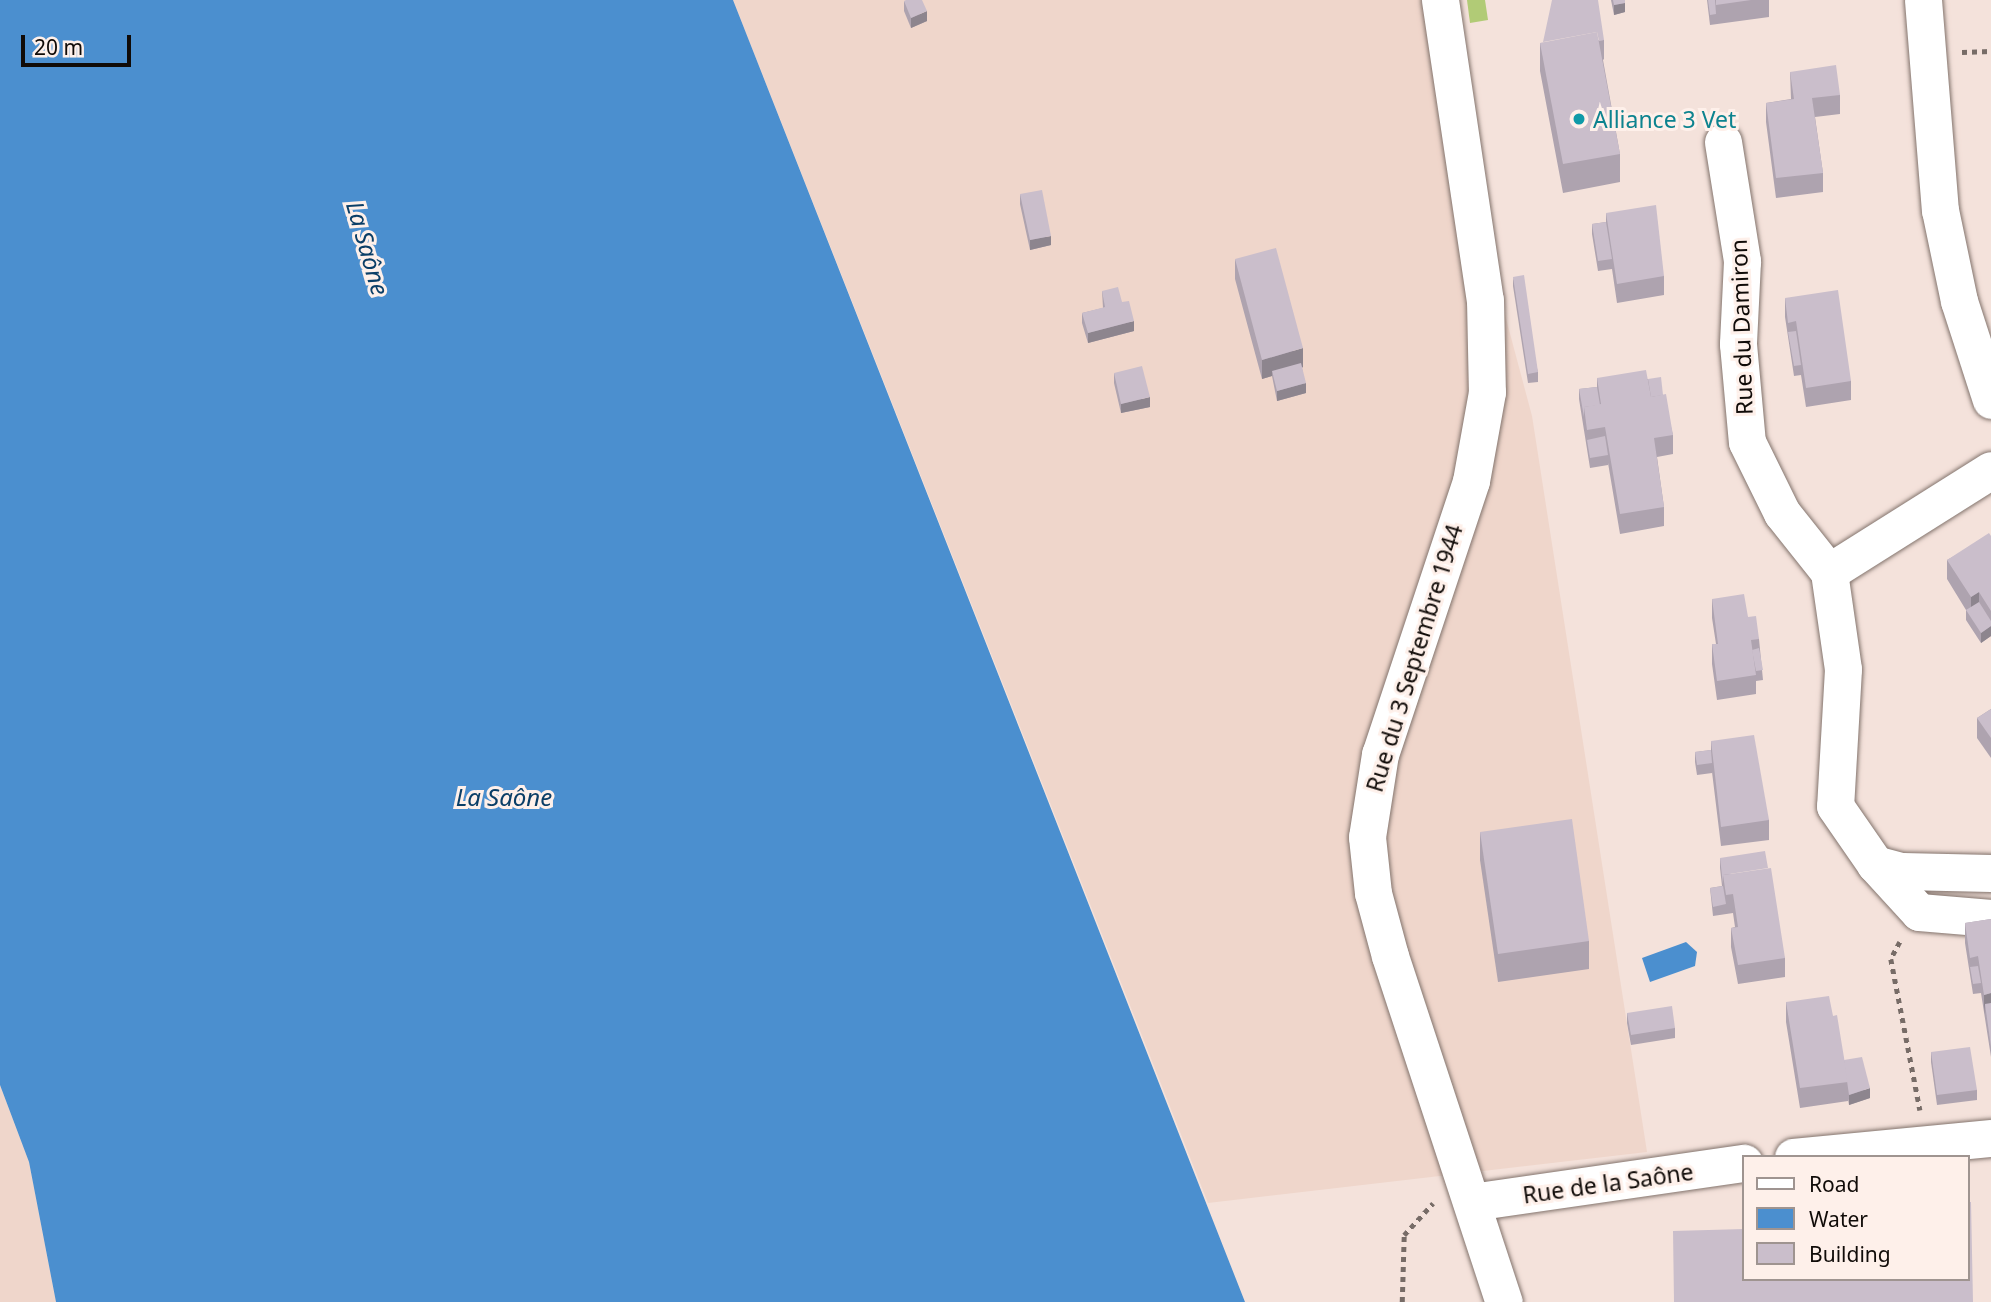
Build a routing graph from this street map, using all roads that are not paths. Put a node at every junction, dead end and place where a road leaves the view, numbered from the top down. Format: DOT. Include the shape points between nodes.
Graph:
graph roads {
  1 [pos="1440,0"];
  2 [pos="1923,0"];
  3 [pos="1723,142"];
  4 [pos="1991,400"];
  5 [pos="1991,470"];
  6 [pos="1829,572"];
  7 [pos="1875,864"];
  8 [pos="1991,873"];
  9 [pos="1991,918"];
  10 [pos="1991,1138"];
  11 [pos="1811,1155"];
  12 [pos="1742,1163"];
  13 [pos="1454,1201"];
  14 [pos="1504,1302"];
  1 -- 13 [label="street, Rue du 3 Septembre 1944" via="1485,300 1487,392 1471,481 1376,768 1367,837 1373,893"];
  2 -- 4 [label="street" via="1940,210 1959,301"];
  3 -- 6 [label="street, Rue du Damiron" via="1742,261 1738,344 1747,442 1782,513"];
  5 -- 6 [label="street"];
  6 -- 7 [label="street" via="1843,669 1835,806"];
  7 -- 8 [label="street" via="1902,872"];
  7 -- 9 [label="street" via="1919,912"];
  10 -- 11 [label="street"];
  12 -- 13 [label="street, Rue de la Saône"];
  13 -- 14 [label="street, Rue du 3 Septembre 1944"];
}
